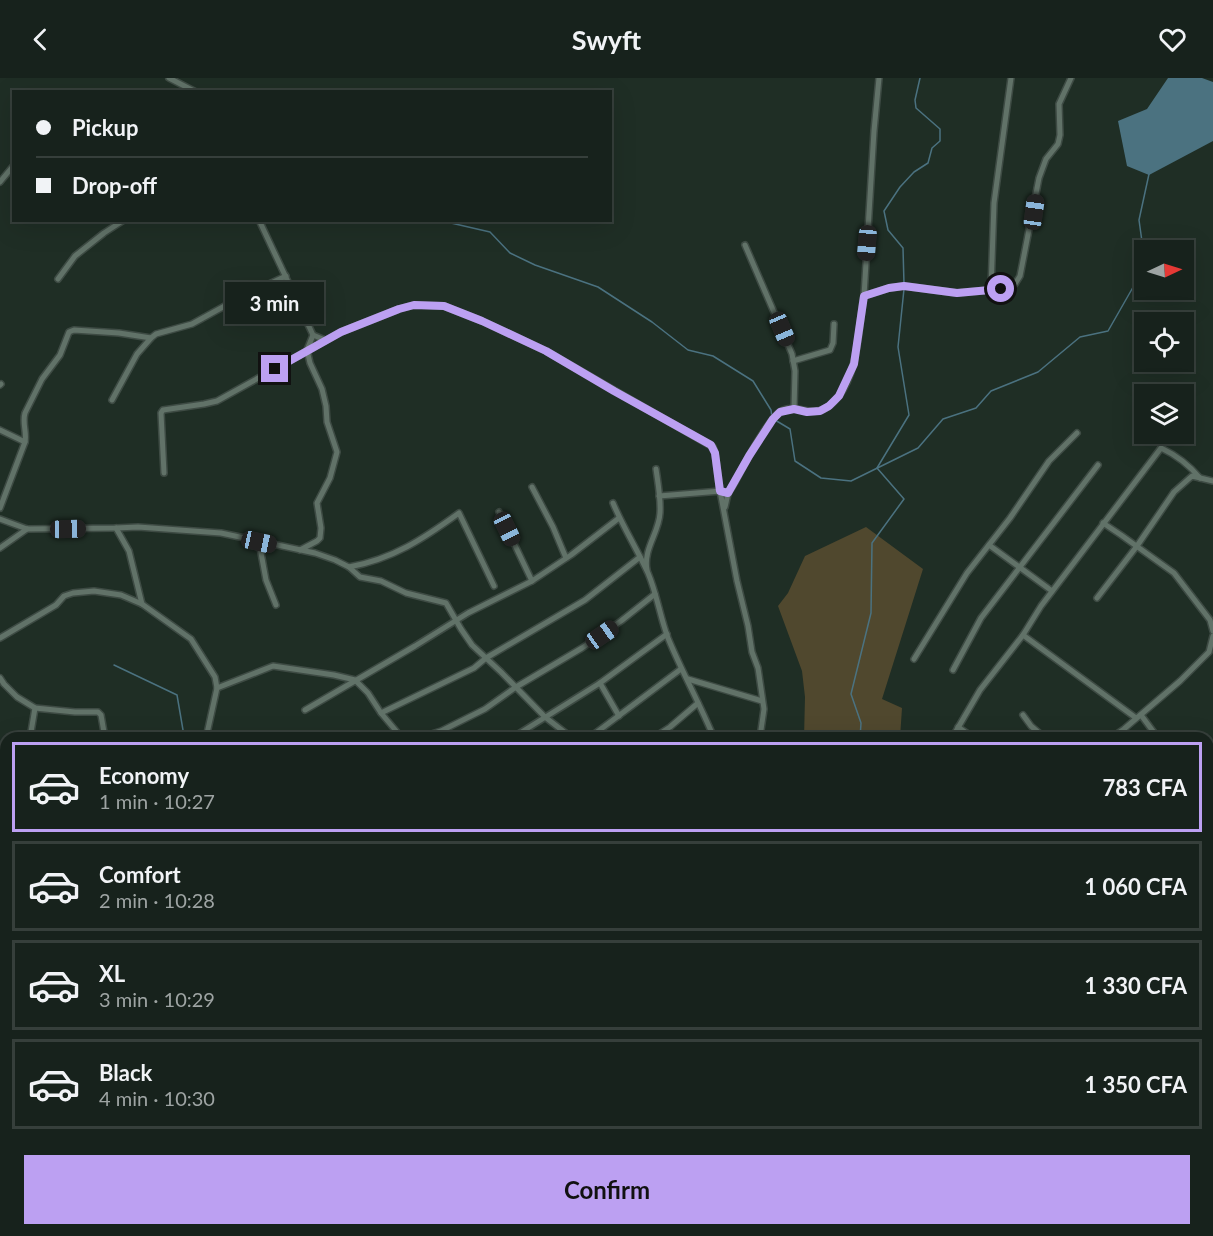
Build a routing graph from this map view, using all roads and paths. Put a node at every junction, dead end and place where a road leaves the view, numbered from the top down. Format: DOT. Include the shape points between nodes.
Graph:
graph roads {
  1 [pos="169,78"];
  2 [pos="879,78"];
  3 [pos="1011,78"];
  4 [pos="1071,78"];
  5 [pos="192,90"];
  6 [pos="12,167"];
  7 [pos="0,182"];
  8 [pos="121,222"];
  9 [pos="260,222"];
  10 [pos="745,245"];
  11 [pos="286,276"];
  12 [pos="58,279"];
  13 [pos="991,289"];
  14 [pos="864,296"];
  15 [pos="834,324"];
  16 [pos="312,334"];
  17 [pos="151,338"];
  18 [pos="325,340"];
  19 [pos="307,350"];
  20 [pos="793,361"];
  21 [pos="112,400"];
  22 [pos="794,409"];
  23 [pos="0,430"];
  24 [pos="1077,433"];
  25 [pos="25,442"];
  26 [pos="1098,465"];
  27 [pos="656,469"];
  28 [pos="164,473"];
  29 [pos="1200,478"];
  30 [pos="1213,481"];
  31 [pos="532,487"];
  32 [pos="720,491"];
  33 [pos="728,493"];
  34 [pos="659,496"];
  35 [pos="613,503"];
  36 [pos="0,508"];
  37 [pos="724,508"];
  38 [pos="499,512"];
  39 [pos="619,518"];
  40 [pos="0,519"];
  41 [pos="1103,524"];
  42 [pos="27,528"];
  43 [pos="116,528"];
  44 [pos="259,542"];
  45 [pos="989,545"];
  46 [pos="1137,546"];
  47 [pos="0,548"];
  48 [pos="300,550"];
  49 [pos="640,557"];
  50 [pos="566,558"];
  51 [pos="349,567"];
  52 [pos="1020,567"];
  53 [pos="648,574"];
  54 [pos="532,581"];
  55 [pos="494,586"];
  56 [pos="1052,591"];
  57 [pos="655,594"];
  58 [pos="1097,598"];
  59 [pos="142,604"];
  60 [pos="276,605"];
  61 [pos="456,621"];
  62 [pos="1213,631"];
  63 [pos="667,634"];
  64 [pos="1023,635"];
  65 [pos="1213,636"];
  66 [pos="0,638"];
  67 [pos="486,658"];
  68 [pos="914,659"];
  69 [pos="681,669"];
  70 [pos="953,670"];
  71 [pos="0,678"];
  72 [pos="688,679"];
  73 [pos="355,680"];
  74 [pos="600,683"];
  75 [pos="2,686"];
  76 [pos="516,687"];
  77 [pos="217,688"];
  78 [pos="762,701"];
  79 [pos="698,703"];
  80 [pos="35,708"];
  81 [pos="305,710"];
  82 [pos="381,713"];
  83 [pos="1023,715"];
  84 [pos="619,716"];
  85 [pos="545,717"];
  86 [pos="1138,717"];
  87 [pos="958,727"];
  88 [pos="31,732"];
  89 [pos="104,732"];
  90 [pos="207,732"];
  91 [pos="397,732"];
  92 [pos="436,732"];
  93 [pos="521,732"];
  94 [pos="564,732"];
  95 [pos="597,732"];
  96 [pos="664,732"];
  97 [pos="711,732"];
  98 [pos="762,732"];
  99 [pos="955,732"];
  100 [pos="965,732"];
  101 [pos="1038,732"];
  102 [pos="1119,732"];
  103 [pos="1152,732"];
  1 -- 5 [label="street"];
  2 -- 14 [label="street"];
  3 -- 13 [label="street" via="994,203"];
  4 -- 13 [label="street" via="1059,104 1058,144 1046,159 1040,178 1020,276 1011,287"];
  6 -- 7 [label="street"];
  8 -- 12 [label="street" via="75,256"];
  9 -- 11 [label="street"];
  10 -- 20 [label="street"];
  11 -- 16 [label="street"];
  11 -- 17 [label="street" via="192,324"];
  13 -- 14 [label="street" via="957,293 904,286"];
  14 -- 22 [label="street" via="854,364 843,390 820,411"];
  15 -- 20 [label="street" via="830,350"];
  16 -- 18 [label="street"];
  16 -- 19 [label="street"];
  17 -- 21 [label="street" via="137,354"];
  17 -- 25 [label="street" via="69,332 26,413"];
  18 -- 19 [label="street"];
  18 -- 32 [label="street" via="414,305 454,309 546,351 711,445"];
  19 -- 28 [label="street" via="217,401 163,410"];
  19 -- 48 [label="street" via="322,389 337,452 317,503 320,538"];
  20 -- 22 [label="street"];
  22 -- 33 [label="street" via="780,412 773,419"];
  23 -- 25 [label="street"];
  24 -- 45 [label="street" via="1049,461"];
  25 -- 36 [label="street"];
  26 -- 52 [label="street"];
  27 -- 34 [label="street"];
  29 -- 30 [label="street"];
  29 -- 41 [label="street" via="1161,448"];
  29 -- 46 [label="street" via="1192,476 1174,492"];
  31 -- 50 [label="street"];
  32 -- 33 [label="street"];
  32 -- 34 [label="street"];
  32 -- 37 [label="street"];
  33 -- 37 [label="street"];
  34 -- 53 [label="street" via="660,516 648,550"];
  35 -- 39 [label="street"];
  37 -- 78 [label="street"];
  38 -- 54 [label="street"];
  39 -- 49 [label="street"];
  39 -- 50 [label="street"];
  40 -- 42 [label="street"];
  41 -- 46 [label="street"];
  41 -- 56 [label="street"];
  42 -- 43 [label="street"];
  42 -- 47 [label="street"];
  43 -- 44 [label="street" via="221,533"];
  43 -- 59 [label="street" via="129,551"];
  44 -- 48 [label="street"];
  44 -- 60 [label="street" via="266,580"];
  45 -- 52 [label="street"];
  45 -- 68 [label="street"];
  46 -- 58 [label="street"];
  46 -- 62 [label="street" via="1174,573 1210,620"];
  48 -- 51 [label="street"];
  49 -- 53 [label="street"];
  49 -- 67 [label="street" via="585,600"];
  50 -- 54 [label="street"];
  51 -- 55 [label="street" via="395,553 459,513"];
  51 -- 61 [label="street" via="360,578 446,603"];
  52 -- 56 [label="street"];
  52 -- 70 [label="street" via="981,618"];
  53 -- 57 [label="street"];
  54 -- 61 [label="street"];
  56 -- 64 [label="street"];
  57 -- 63 [label="street"];
  57 -- 76 [label="street" via="582,648"];
  59 -- 66 [label="street" via="121,595 72,593"];
  59 -- 77 [label="street" via="191,639 215,677"];
  61 -- 67 [label="street"];
  61 -- 73 [label="street"];
  63 -- 69 [label="street"];
  63 -- 74 [label="street"];
  64 -- 86 [label="street"];
  64 -- 87 [label="street" via="980,690"];
  65 -- 86 [label="street" via="1209,652"];
  67 -- 76 [label="street"];
  67 -- 82 [label="street" via="474,668"];
  69 -- 72 [label="street"];
  69 -- 84 [label="street"];
  71 -- 75 [label="street"];
  72 -- 78 [label="street"];
  72 -- 79 [label="street"];
  73 -- 77 [label="street" via="273,666"];
  73 -- 81 [label="street"];
  73 -- 82 [label="street"];
  74 -- 84 [label="street"];
  74 -- 85 [label="street"];
  75 -- 80 [label="street"];
  76 -- 85 [label="street"];
  76 -- 92 [label="street" via="485,709"];
  77 -- 90 [label="street"];
  78 -- 98 [label="street"];
  79 -- 96 [label="street"];
  79 -- 97 [label="street"];
  80 -- 88 [label="street"];
  80 -- 89 [label="street" via="98,712"];
  82 -- 91 [label="street"];
  83 -- 101 [label="street"];
  84 -- 95 [label="street"];
  85 -- 93 [label="street"];
  85 -- 94 [label="street"];
  86 -- 102 [label="street"];
  86 -- 103 [label="street"];
  87 -- 99 [label="street"];
  87 -- 100 [label="street"];
}
